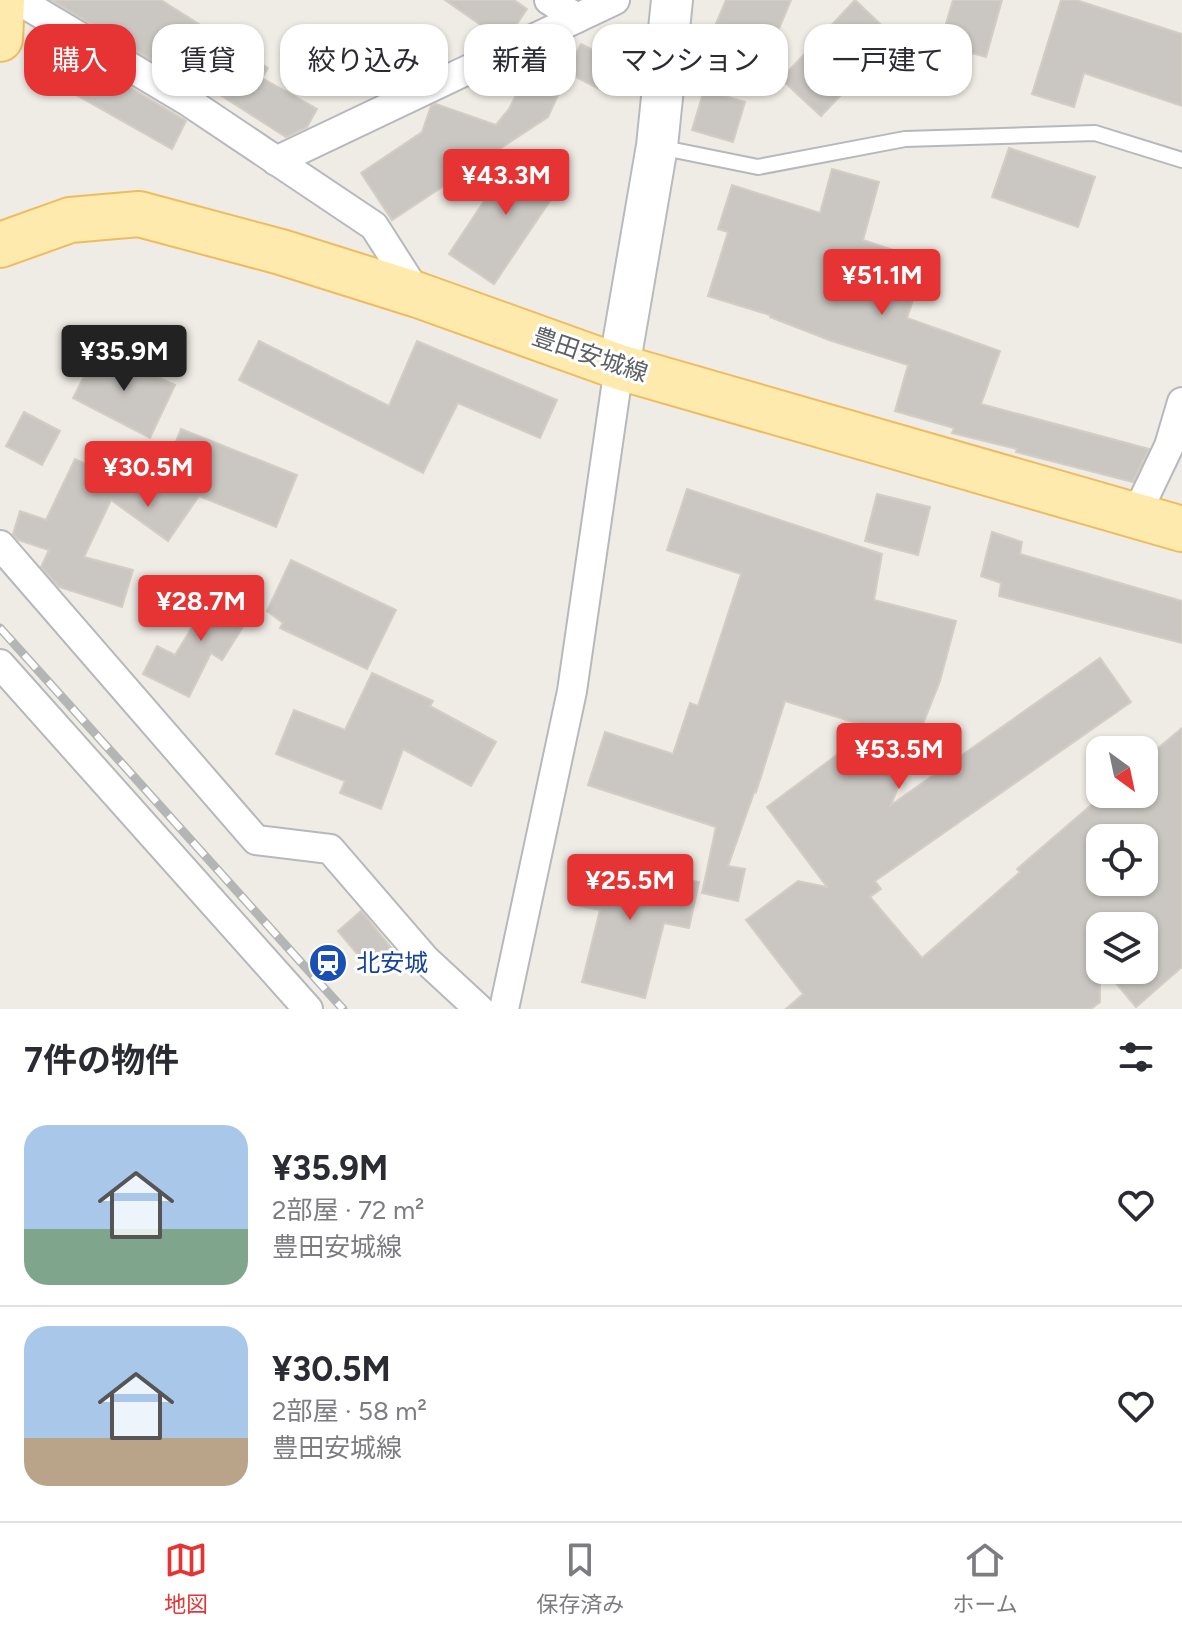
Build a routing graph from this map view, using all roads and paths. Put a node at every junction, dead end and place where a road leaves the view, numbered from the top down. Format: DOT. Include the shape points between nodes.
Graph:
graph roads {
  1 [pos="2,0"];
  2 [pos="18,0"];
  3 [pos="549,0"];
  4 [pos="615,0"];
  5 [pos="672,0"];
  6 [pos="0,11"];
  7 [pos="577,18"];
  8 [pos="0,39"];
  9 [pos="657,146"];
  10 [pos="1182,160"];
  11 [pos="276,161"];
  12 [pos="0,245"];
  13 [pos="418,295"];
  14 [pos="619,367"];
  15 [pos="1182,402"];
  16 [pos="1136,515"];
  17 [pos="1182,529"];
  18 [pos="0,545"];
  19 [pos="0,664"];
  20 [pos="308,1009"];
  21 [pos="479,1009"];
  22 [pos="504,1009"];
  1 -- 6 [label="main road"];
  2 -- 11 [label="street"];
  3 -- 7 [label="street"];
  4 -- 7 [label="street"];
  5 -- 9 [label="street"];
  6 -- 8 [label="main road"];
  7 -- 11 [label="street"];
  9 -- 10 [label="lane" via="758,167 905,139 1095,133"];
  9 -- 14 [label="street"];
  11 -- 13 [label="street" via="374,226"];
  12 -- 13 [label="main road, 豊田安城線" via="70,220 139,214"];
  13 -- 14 [label="main road, 豊田安城線"];
  14 -- 16 [label="main road, 豊田安城線"];
  14 -- 22 [label="street" via="572,691"];
  15 -- 16 [label="street" via="1169,446"];
  16 -- 17 [label="main road, 豊田安城線"];
  18 -- 21 [label="street" via="256,840 330,849 425,959"];
  19 -- 20 [label="street"];
}
